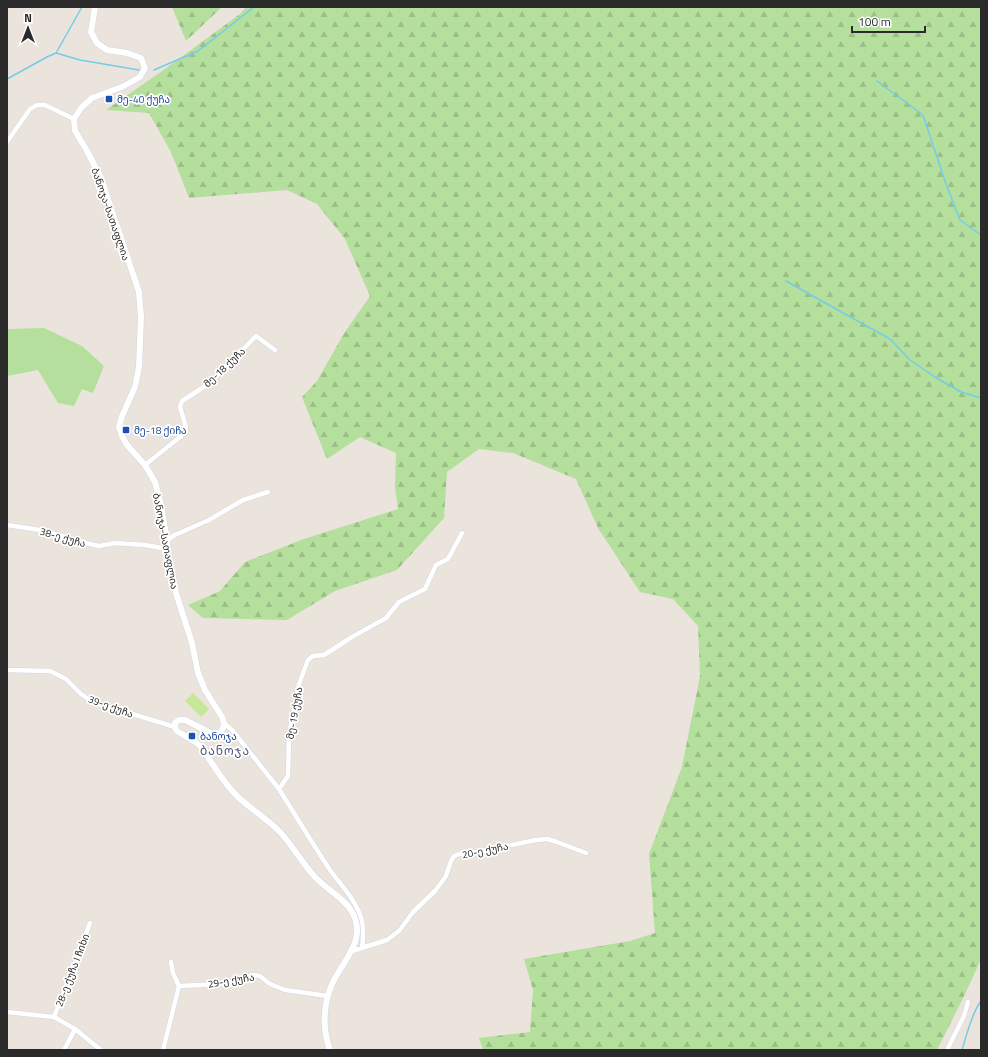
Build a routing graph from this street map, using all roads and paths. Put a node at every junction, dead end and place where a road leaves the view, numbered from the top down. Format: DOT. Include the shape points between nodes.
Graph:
graph roads {
  1 [pos="95,7"];
  2 [pos="74,119"];
  3 [pos="7,142"];
  4 [pos="275,350"];
  5 [pos="145,465"];
  6 [pos="268,492"];
  7 [pos="7,525"];
  8 [pos="462,533"];
  9 [pos="167,540"];
  10 [pos="167,549"];
  11 [pos="7,670"];
  12 [pos="224,723"];
  13 [pos="175,727"];
  14 [pos="279,789"];
  15 [pos="586,853"];
  16 [pos="90,923"];
  17 [pos="362,948"];
  18 [pos="352,951"];
  19 [pos="171,962"];
  20 [pos="179,986"];
  21 [pos="328,996"];
  22 [pos="968,1002"];
  23 [pos="7,1012"];
  24 [pos="54,1017"];
  25 [pos="75,1029"];
  26 [pos="64,1050"];
  27 [pos="101,1050"];
  28 [pos="163,1050"];
  29 [pos="330,1050"];
  30 [pos="946,1050"];
  1 -- 2 [label="street" via="91,32 96,42 107,50 142,58 145,68 140,77 92,98"];
  2 -- 3 [label="street" via="45,105 37,105 30,109"];
  2 -- 5 [label="street, ბანოჯა-სათაფლია" via="75,131 101,178 139,292 142,317 139,367 135,387 119,427 127,445"];
  4 -- 5 [label="street, მე-18 ქუჩა" via="256,336 210,383 182,401 180,407 186,427 185,433"];
  5 -- 9 [label="street, ბანოჯა-სათაფლია" via="155,482"];
  6 -- 9 [label="street" via="243,500"];
  7 -- 10 [label="street, 38-ე ქუჩა" via="40,530 99,546 115,543"];
  8 -- 14 [label="street, მე-19 ქუჩა" via="448,559 436,565 424,590 399,602 386,618 324,654 308,660 298,684 289,735 288,776"];
  9 -- 10 [label="street, ბანოჯა-სათაფლია"];
  10 -- 12 [label="street, ბანოჯა-სათაფლია" via="198,673"];
  11 -- 13 [label="street, 39-ე ქუჩა" via="50,671 66,679 93,702"];
  12 -- 13 [label="street" via="221,732 217,734 185,720 179,720"];
  12 -- 14 [label="street" via="233,730"];
  13 -- 18 [label="street" via="176,731 192,739 199,746 237,796 278,830 314,876 350,910 357,928"];
  14 -- 17 [label="street" via="357,910 362,921"];
  15 -- 17 [label="street, 20-ე ქუჩა" via="547,839 454,856 446,876 399,931 387,940"];
  16 -- 24 [label="street, 28-ე ქუჩა I ჩიხი"];
  17 -- 18 [label="street, 20-ე ქუჩა"];
  18 -- 21 [label="street"];
  19 -- 20 [label="street"];
  20 -- 21 [label="street, 29-ე ქუჩა" via="222,984 253,975 260,976 270,984 285,990"];
  20 -- 28 [label="street"];
  21 -- 29 [label="street" via="325,1027"];
  22 -- 30 [label="street" via="964,1016"];
  23 -- 24 [label="street"];
  24 -- 25 [label="street"];
  25 -- 26 [label="street"];
  25 -- 27 [label="street"];
}
